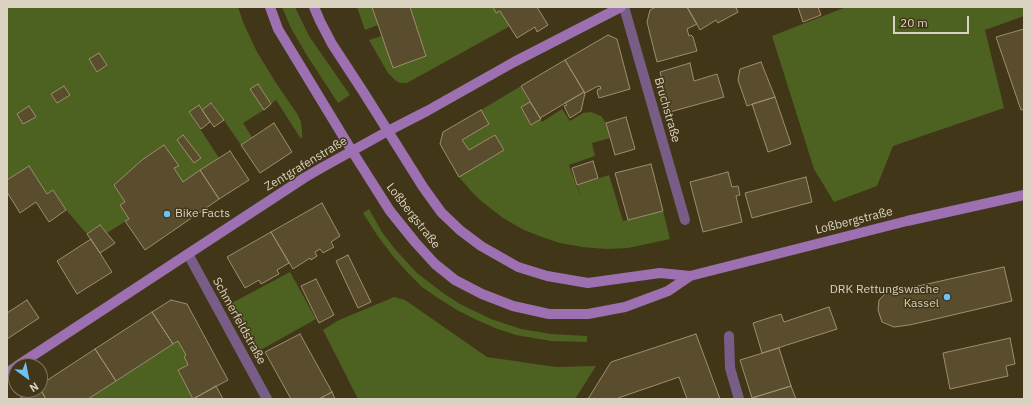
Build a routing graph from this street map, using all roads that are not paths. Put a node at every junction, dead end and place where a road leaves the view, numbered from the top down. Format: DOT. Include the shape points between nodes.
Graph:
graph roads {
  1 [pos="270,7"];
  2 [pos="314,7"];
  3 [pos="621,7"];
  4 [pos="624,7"];
  5 [pos="388,131"];
  6 [pos="352,151"];
  7 [pos="1024,195"];
  8 [pos="684,220"];
  9 [pos="188,254"];
  10 [pos="690,276"];
  11 [pos="729,336"];
  12 [pos="29,358"];
  13 [pos="267,399"];
  14 [pos="739,399"];
  1 -- 6 [label="main road, Loßbergstraße" via="278,29"];
  2 -- 5 [label="main road, Loßbergstraße" via="332,44"];
  3 -- 5 [label="main road, Zentgrafenstraße"];
  4 -- 8 [label="street, Bruchstraße"];
  5 -- 6 [label="main road, Zentgrafenstraße"];
  5 -- 10 [label="main road, Loßbergstraße" via="441,212 481,246 518,267 547,276 588,282 660,273"];
  6 -- 9 [label="main road, Zentgrafenstraße" via="304,178"];
  6 -- 10 [label="main road, Loßbergstraße" via="390,211 436,264 455,280 513,306 550,314 588,314 625,307 668,291"];
  7 -- 10 [label="main road, Loßbergstraße" via="907,221"];
  9 -- 12 [label="main road, Zentgrafenstraße"];
  9 -- 13 [label="street, Schmerfeldstraße"];
  11 -- 14 [label="street" via="730,368"];
}
